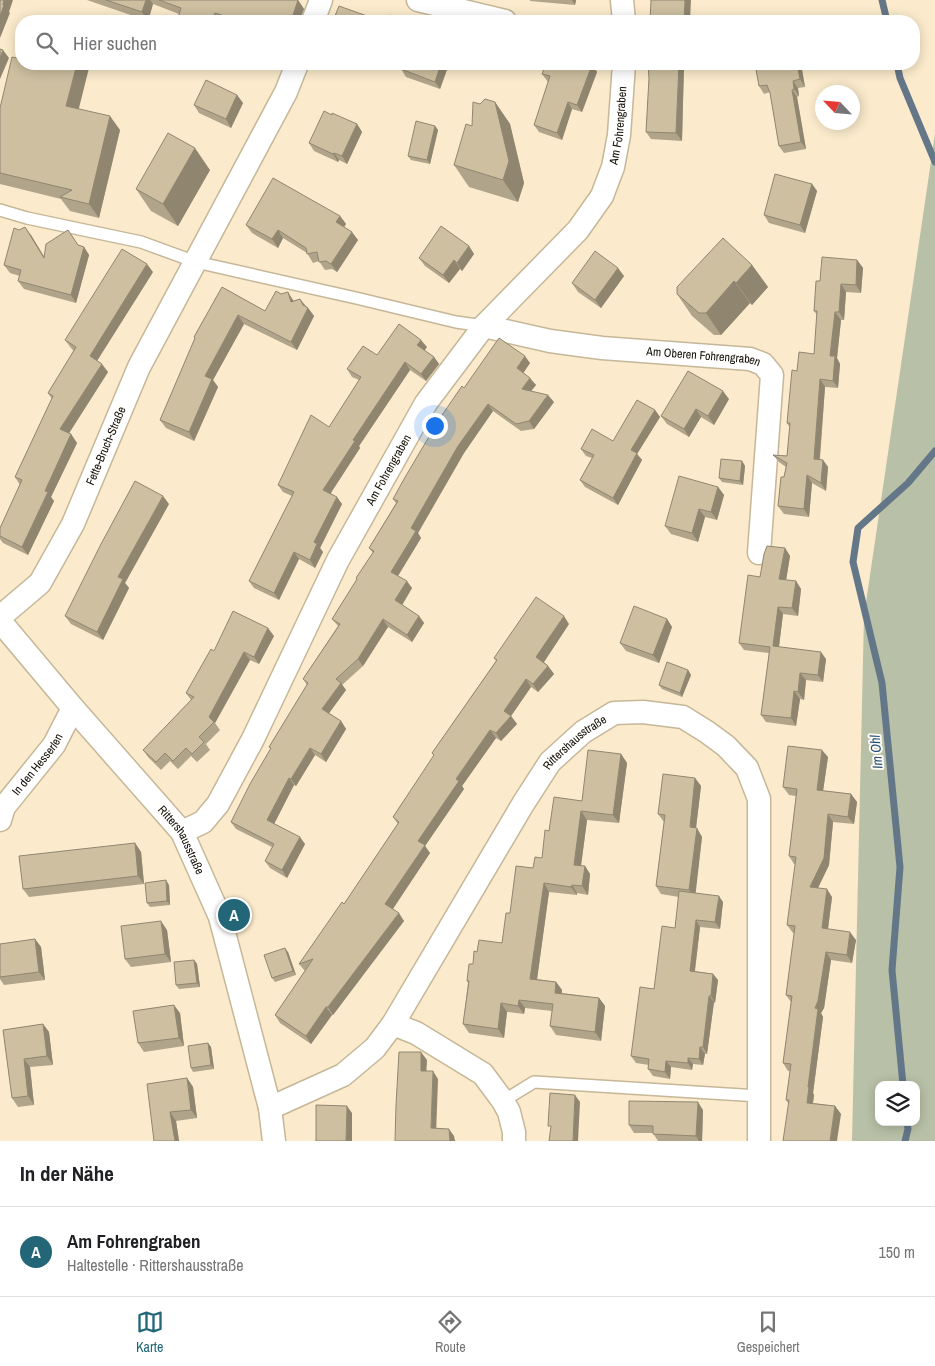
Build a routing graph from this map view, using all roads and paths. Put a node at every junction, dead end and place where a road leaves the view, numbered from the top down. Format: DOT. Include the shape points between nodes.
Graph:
graph roads {
  1 [pos="321,0"];
  2 [pos="418,0"];
  3 [pos="622,0"];
  4 [pos="315,15"];
  5 [pos="480,15"];
  6 [pos="623,15"];
  7 [pos="295,70"];
  8 [pos="624,70"];
  9 [pos="0,210"];
  10 [pos="196,262"];
  11 [pos="484,326"];
  12 [pos="759,553"];
  13 [pos="0,619"];
  14 [pos="73,708"];
  15 [pos="0,820"];
  16 [pos="182,832"];
  17 [pos="393,1024"];
  18 [pos="759,1096"];
  19 [pos="503,1101"];
  20 [pos="270,1108"];
  21 [pos="274,1141"];
  22 [pos="514,1141"];
  23 [pos="759,1141"];
  1 -- 4 [label="street"];
  2 -- 5 [label="street"];
  3 -- 6 [label="street"];
  7 -- 10 [label="street, Fette-Bruch-Straße"];
  8 -- 11 [label="street, Am Fohrengraben" via="619,135 613,167 602,196 578,230"];
  9 -- 10 [label="lane" via="141,242"];
  10 -- 11 [label="lane"];
  10 -- 13 [label="street, Fette-Bruch-Straße" via="139,368 73,524 40,583"];
  11 -- 12 [label="street, Am Oberen Fohrengraben" via="550,341 750,359 763,364 772,375"];
  11 -- 16 [label="street, Am Fohrengraben" via="426,403 338,560 253,739 218,804 203,822"];
  13 -- 14 [label="street, Rittershausstraße"];
  14 -- 15 [label="street, In den Hesserlen" via="54,745 4,807"];
  14 -- 16 [label="street, Rittershausstraße"];
  16 -- 20 [label="street, Rittershausstraße" via="220,917"];
  17 -- 18 [label="street, Rittershausstraße" via="550,762 583,732 614,713 644,712 683,718 726,746 746,768 759,799"];
  17 -- 19 [label="street" via="416,1033 483,1074"];
  17 -- 20 [label="street, Rittershausstraße" via="375,1048 344,1075"];
  18 -- 19 [label="lane" via="534,1082"];
  18 -- 23 [label="street, Rittershausstraße"];
  19 -- 22 [label="street" via="510,1112"];
  20 -- 21 [label="street, Rittershausstraße"];
}
